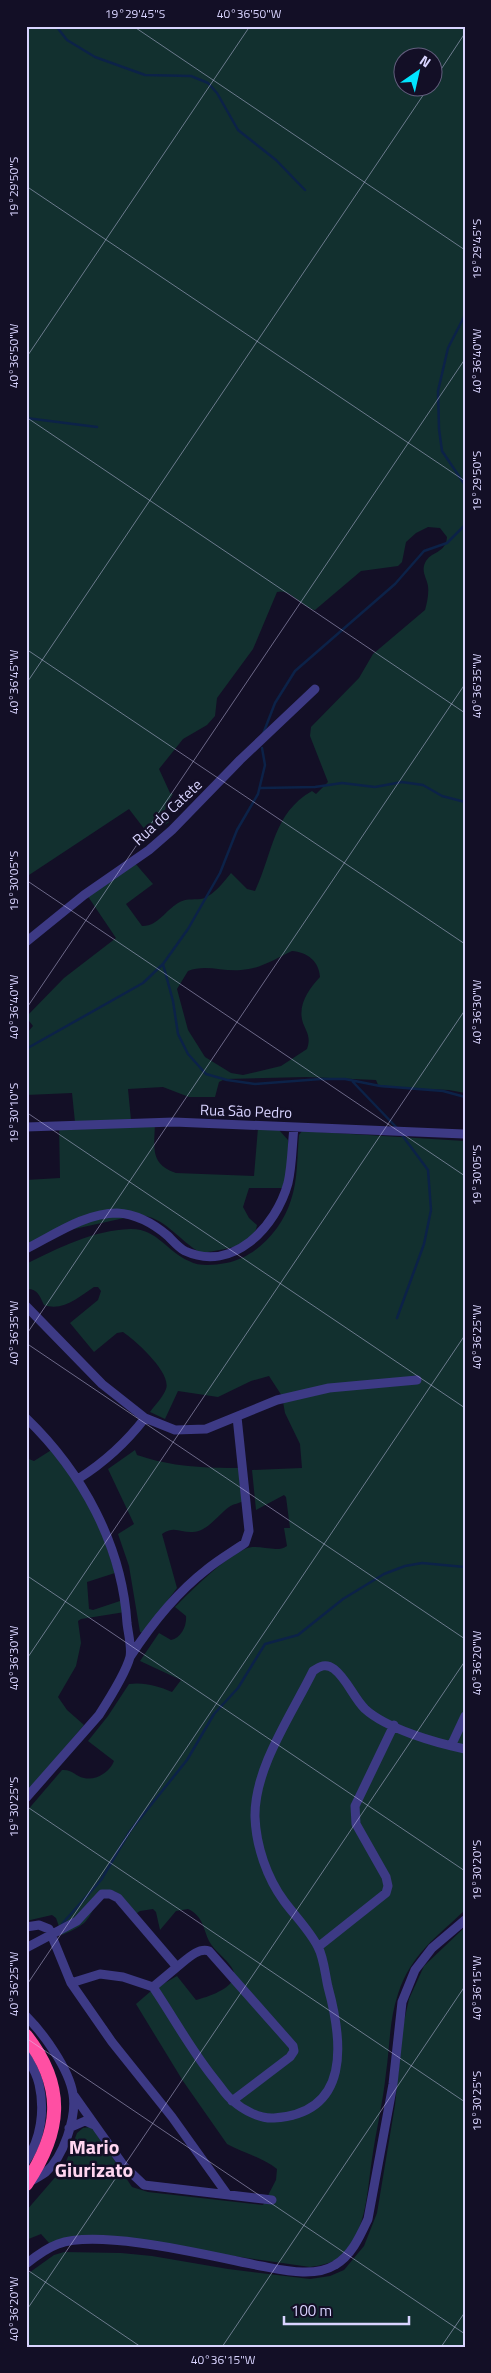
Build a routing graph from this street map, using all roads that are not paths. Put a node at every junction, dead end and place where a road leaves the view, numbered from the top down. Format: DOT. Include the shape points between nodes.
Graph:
graph roads {
  1 [pos="315,688"];
  2 [pos="26,942"];
  3 [pos="26,1127"];
  4 [pos="294,1127"];
  5 [pos="464,1134"];
  6 [pos="26,1249"];
  7 [pos="26,1306"];
  8 [pos="417,1380"];
  9 [pos="237,1417"];
  10 [pos="26,1418"];
  11 [pos="145,1418"];
  12 [pos="78,1479"];
  13 [pos="130,1657"];
  14 [pos="465,1716"];
  15 [pos="394,1725"];
  16 [pos="451,1746"];
  17 [pos="465,1749"];
  18 [pos="26,1798"];
  19 [pos="465,1920"];
  20 [pos="26,1927"];
  21 [pos="52,1934"];
  22 [pos="318,1947"];
  23 [pos="26,1948"];
  24 [pos="177,1967"];
  25 [pos="71,1983"];
  26 [pos="153,1987"];
  27 [pos="26,2016"];
  28 [pos="26,2036"];
  29 [pos="26,2055"];
  30 [pos="73,2094"];
  31 [pos="232,2101"];
  32 [pos="95,2125"];
  33 [pos="69,2128"];
  34 [pos="26,2161"];
  35 [pos="26,2184"];
  36 [pos="227,2194"];
  37 [pos="272,2200"];
  38 [pos="26,2264"];
  1 -- 2 [label="street, Rua do Catete" via="167,835"];
  3 -- 4 [label="street, Rua São Pedro" via="174,1122"];
  4 -- 5 [label="street, Rua São Pedro"];
  4 -- 6 [label="street" via="288,1183 281,1200 254,1241 239,1251 201,1256 184,1250 138,1216 116,1213 83,1220"];
  7 -- 11 [label="street" via="102,1384"];
  8 -- 9 [label="street" via="329,1388 277,1400"];
  9 -- 11 [label="street" via="206,1429 175,1430"];
  9 -- 13 [label="street" via="248,1538 178,1594"];
  10 -- 12 [label="street" via="45,1436"];
  11 -- 12 [label="street" via="116,1452"];
  12 -- 13 [label="street" via="104,1526 120,1571"];
  13 -- 18 [label="street" via="99,1714"];
  14 -- 16 [label="street"];
  15 -- 16 [label="street" via="434,1743"];
  15 -- 22 [label="street" via="355,1806 354,1815 386,1877 386,1893"];
  15 -- 22 [label="street" via="366,1709 336,1670 320,1666 313,1671 267,1763 257,1791 255,1817 260,1852 283,1899"];
  16 -- 17 [label="street"];
  19 -- 38 [label="street" via="432,1948 415,1970 402,2002 394,2084 368,2220 359,2239 334,2266 302,2272 157,2246 85,2240 60,2243"];
  20 -- 21 [label="street" via="45,1926"];
  21 -- 23 [label="street"];
  21 -- 24 [label="street" via="77,1921 102,1894 110,1894 118,1898"];
  21 -- 25 [label="street"];
  22 -- 31 [label="street" via="332,1999 339,2052 337,2073 327,2091 312,2107 293,2115 271,2118 251,2113"];
  24 -- 26 [label="street"];
  24 -- 31 [label="street" via="198,1951 209,1951 293,2046 290,2057"];
  25 -- 26 [label="street" via="100,1974"];
  25 -- 36 [label="street"];
  26 -- 31 [label="street" via="208,2071"];
  27 -- 30 [label="street" via="40,2030 58,2058"];
  28 -- 35 [label="highway" via="40,2054 51,2078 55,2102 49,2143"];
  29 -- 34 [label="street" via="39,2083 42,2110 39,2133"];
  30 -- 32 [label="street"];
  30 -- 33 [label="street"];
  32 -- 33 [label="street" via="85,2121"];
  32 -- 36 [label="street" via="124,2166 144,2184"];
  33 -- 35 [label="street" via="53,2163 46,2172"];
  36 -- 37 [label="street"];
}
